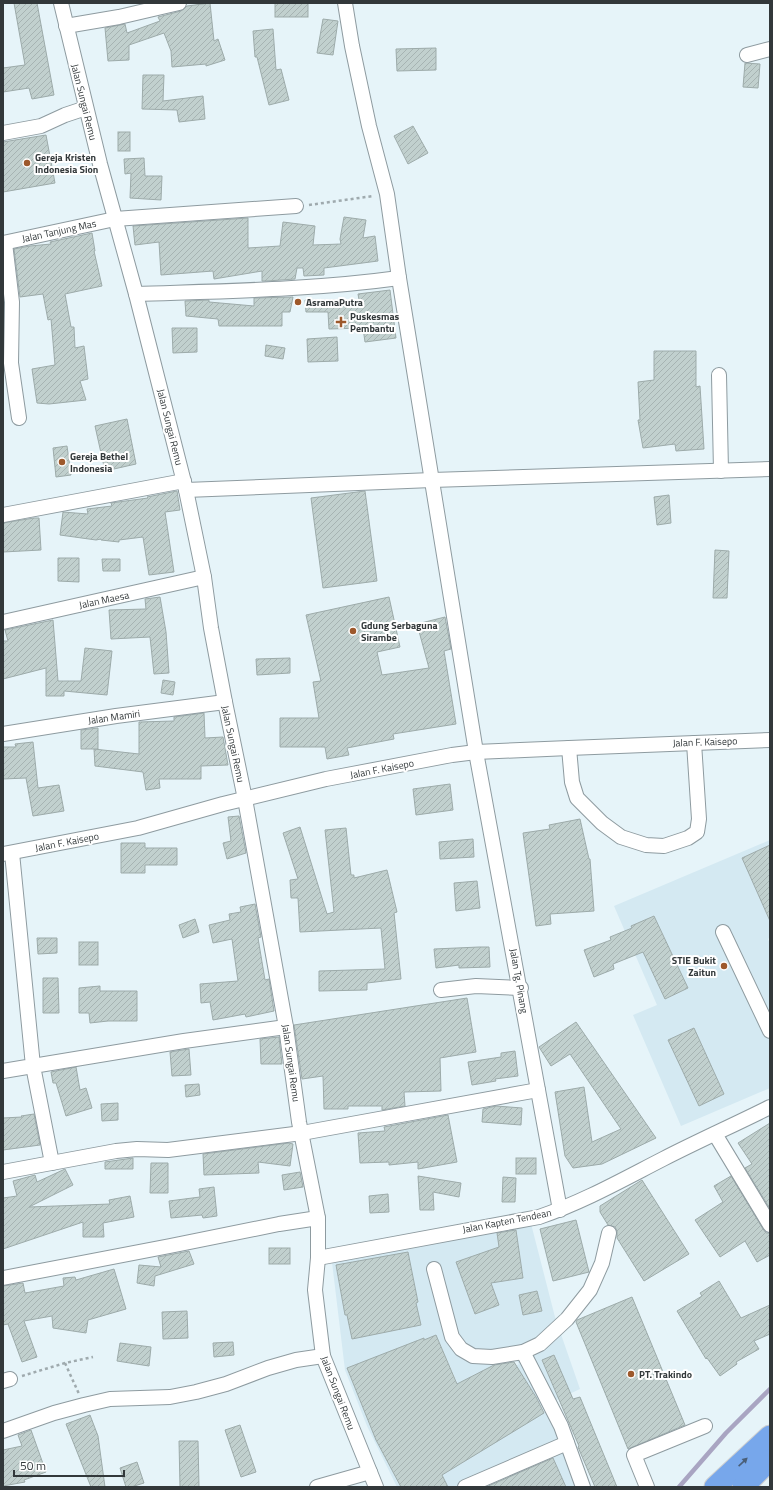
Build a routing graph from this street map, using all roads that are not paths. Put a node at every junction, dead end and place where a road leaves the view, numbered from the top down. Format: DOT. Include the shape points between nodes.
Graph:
graph roads {
  1 [pos="62,3"];
  2 [pos="179,3"];
  3 [pos="345,3"];
  4 [pos="66,26"];
  5 [pos="770,49"];
  6 [pos="747,55"];
  7 [pos="86,108"];
  8 [pos="3,133"];
  9 [pos="296,206"];
  10 [pos="116,219"];
  11 [pos="4,243"];
  12 [pos="399,278"];
  13 [pos="136,294"];
  14 [pos="719,375"];
  15 [pos="19,418"];
  16 [pos="770,469"];
  17 [pos="721,471"];
  18 [pos="432,480"];
  19 [pos="185,485"];
  20 [pos="3,515"];
  21 [pos="204,577"];
  22 [pos="3,622"];
  23 [pos="224,702"];
  24 [pos="3,734"];
  25 [pos="770,740"];
  26 [pos="694,743"];
  27 [pos="569,748"];
  28 [pos="476,752"];
  29 [pos="245,799"];
  30 [pos="7,853"];
  31 [pos="722,932"];
  32 [pos="521,988"];
  33 [pos="441,990"];
  34 [pos="286,1027"];
  35 [pos="770,1031"];
  36 [pos="33,1066"];
  37 [pos="3,1071"];
  38 [pos="538,1090"];
  39 [pos="770,1108"];
  40 [pos="302,1133"];
  41 [pos="715,1134"];
  42 [pos="52,1163"];
  43 [pos="3,1172"];
  44 [pos="560,1210"];
  45 [pos="318,1218"];
  46 [pos="770,1225"];
  47 [pos="609,1233"];
  48 [pos="318,1258"];
  49 [pos="434,1269"];
  50 [pos="3,1278"];
  51 [pos="523,1352"];
  52 [pos="323,1356"];
  53 [pos="705,1426"];
  54 [pos="3,1431"];
  55 [pos="770,1436"];
  56 [pos="567,1443"];
  57 [pos="770,1460"];
  58 [pos="370,1472"];
  59 [pos="317,1487"];
  60 [pos="376,1487"];
  61 [pos="465,1487"];
  62 [pos="583,1487"];
  63 [pos="647,1487"];
  64 [pos="715,1487"];
  65 [pos="743,1487"];
  1 -- 4 [label="street, Jalan Sungai Remu"];
  2 -- 4 [label="street"];
  3 -- 12 [label="street, Jalan Tg. Pinang" via="372,140 387,194"];
  4 -- 7 [label="street, Jalan Sungai Remu"];
  5 -- 6 [label="street"];
  7 -- 8 [label="street" via="41,126"];
  7 -- 10 [label="street, Jalan Sungai Remu"];
  9 -- 10 [label="street, Jalan Tanjung Mas"];
  10 -- 11 [label="street, Jalan Tanjung Mas"];
  10 -- 13 [label="street, Jalan Sungai Remu"];
  11 -- 15 [label="street" via="12,302 11,363"];
  12 -- 13 [label="street" via="316,287"];
  12 -- 18 [label="street, Jalan Tg. Pinang"];
  13 -- 19 [label="street, Jalan Sungai Remu"];
  14 -- 17 [label="street"];
  16 -- 17 [label="street"];
  17 -- 18 [label="street"];
  18 -- 19 [label="street"];
  18 -- 28 [label="street, Jalan Tg. Pinang"];
  19 -- 20 [label="street"];
  19 -- 21 [label="street, Jalan Sungai Remu"];
  21 -- 22 [label="street, Jalan Maesa"];
  21 -- 23 [label="street, Jalan Sungai Remu"];
  23 -- 24 [label="street, Jalan Mamiri"];
  23 -- 29 [label="street, Jalan Sungai Remu"];
  25 -- 26 [label="street, Jalan F. Kaisepo"];
  26 -- 27 [label="street, Jalan F. Kaisepo"];
  26 -- 27 [label="street" via="699,819 697,832 688,838 664,846 646,845 621,837 602,823 577,798 572,782"];
  27 -- 28 [label="street, Jalan F. Kaisepo"];
  28 -- 29 [label="street, Jalan F. Kaisepo" via="326,779"];
  28 -- 32 [label="street, Jalan Tg. Pinang"];
  29 -- 30 [label="street, Jalan F. Kaisepo" via="138,828"];
  29 -- 34 [label="street, Jalan Sungai Remu"];
  30 -- 36 [label="street"];
  31 -- 35 [label="street"];
  32 -- 33 [label="street" via="476,986"];
  32 -- 38 [label="street, Jalan Tg. Pinang"];
  34 -- 36 [label="street"];
  34 -- 40 [label="street, Jalan Sungai Remu"];
  36 -- 37 [label="street"];
  36 -- 42 [label="street"];
  38 -- 40 [label="street"];
  38 -- 44 [label="street, Jalan Tg. Pinang"];
  39 -- 41 [label="street, Jalan Kapten Tendean"];
  40 -- 42 [label="street" via="168,1150 116,1151"];
  40 -- 45 [label="street, Jalan Sungai Remu"];
  41 -- 44 [label="street, Jalan Kapten Tendean"];
  41 -- 46 [label="street"];
  42 -- 43 [label="street"];
  44 -- 48 [label="street, Jalan Kapten Tendean"];
  45 -- 48 [label="street, Jalan Sungai Remu"];
  45 -- 50 [label="street"];
  47 -- 51 [label="street" via="602,1263 590,1290 567,1319 540,1344"];
  48 -- 52 [label="street, Jalan Sungai Remu" via="315,1290"];
  49 -- 51 [label="street" via="452,1337 461,1349 473,1356 492,1357"];
  51 -- 56 [label="street"];
  52 -- 54 [label="street" via="296,1360 196,1392 110,1399 84,1405"];
  52 -- 58 [label="street, Jalan Sungai Remu"];
  53 -- 63 [label="street" via="634,1455"];
  64 -- 55 [label="highway, one-way"];
  56 -- 61 [label="street"];
  56 -- 62 [label="street"];
  57 -- 65 [label="highway"];
  58 -- 59 [label="street"];
  58 -- 60 [label="street, Jalan Sungai Remu"];
}
